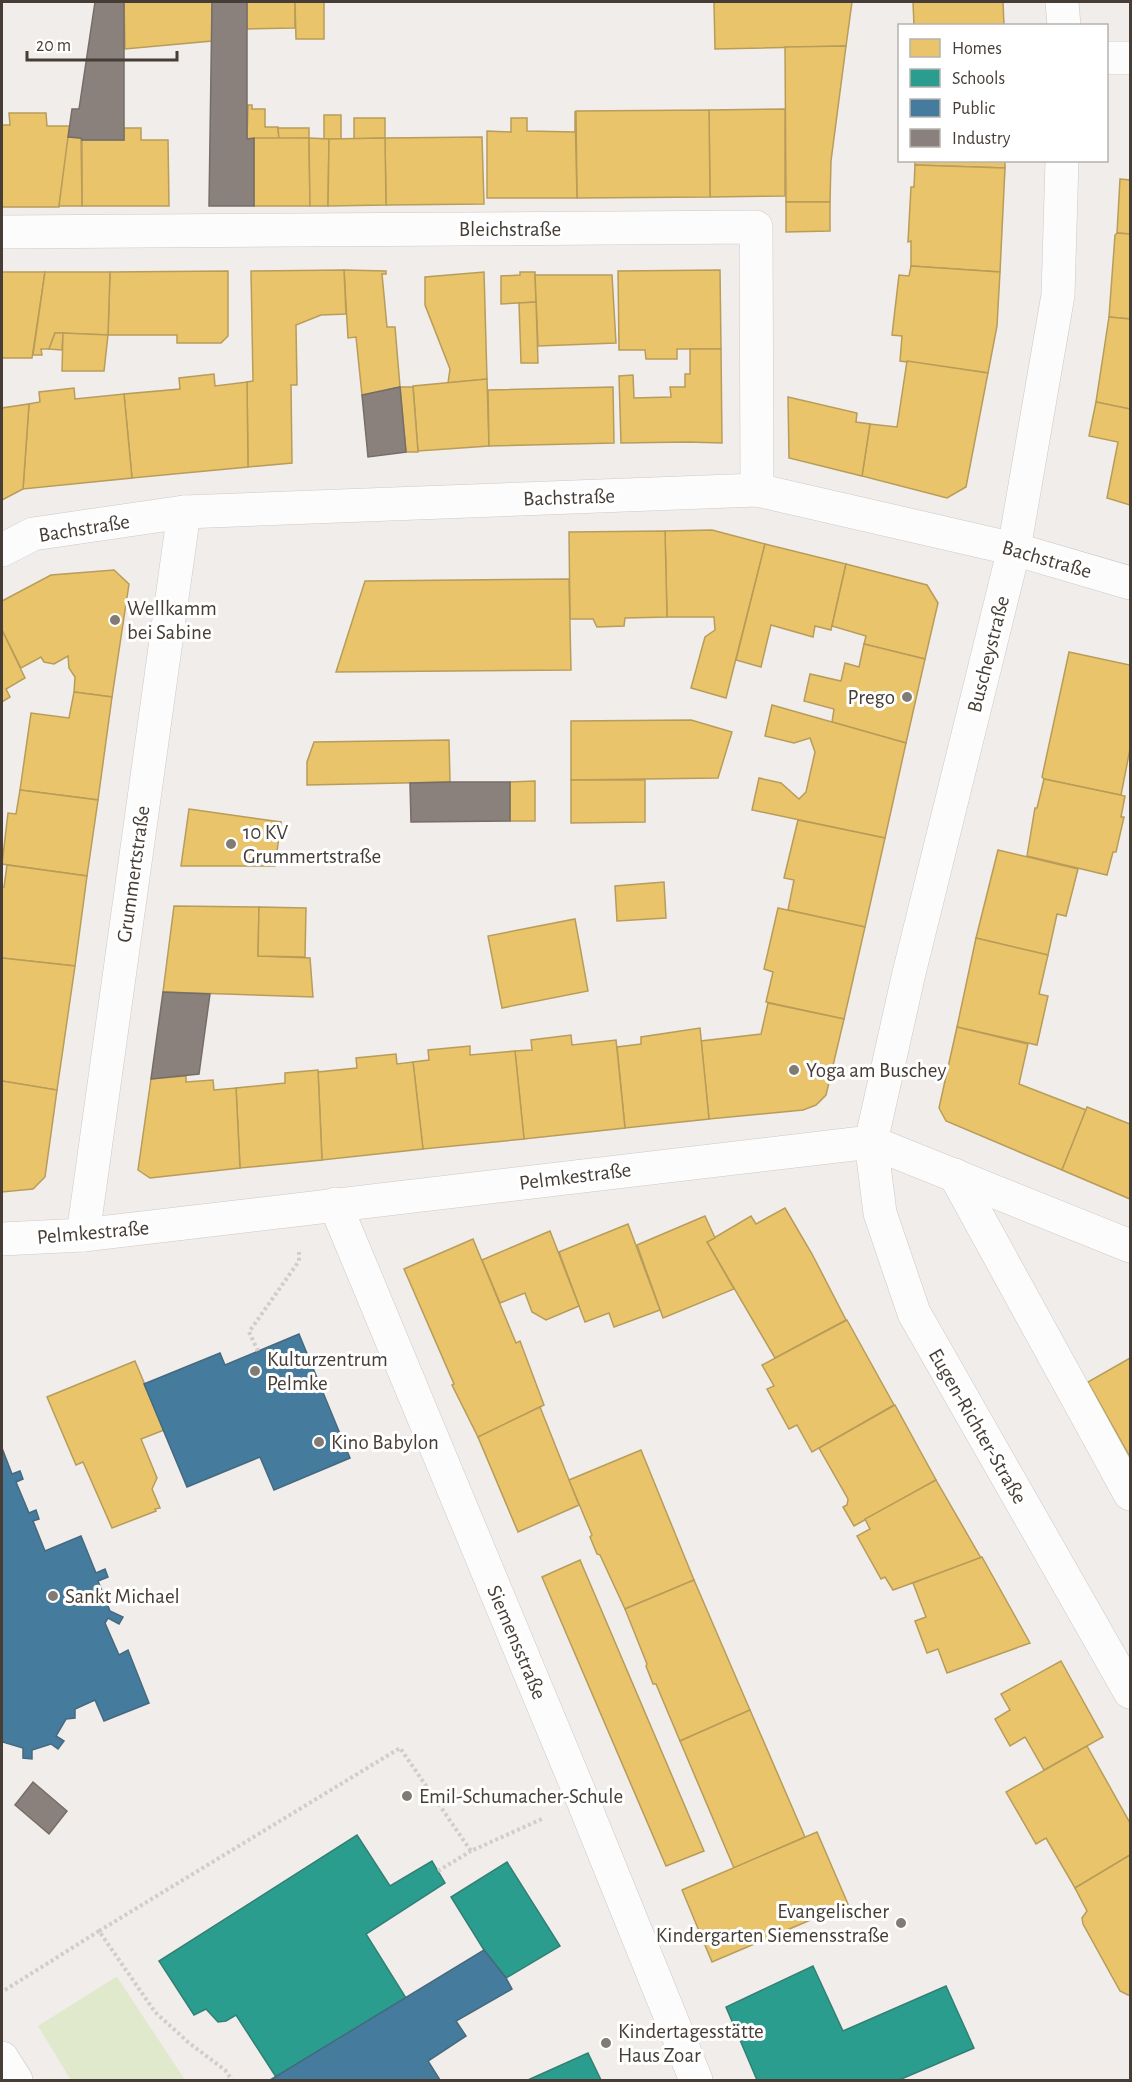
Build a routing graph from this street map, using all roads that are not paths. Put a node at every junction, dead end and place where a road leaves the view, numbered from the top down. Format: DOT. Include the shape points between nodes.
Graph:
graph roads {
  1 [pos="1062,2"];
  2 [pos="1064,24"];
  3 [pos="1108,58"];
  4 [pos="1131,58"];
  5 [pos="1062,162"];
  6 [pos="2,232"];
  7 [pos="757,490"];
  8 [pos="184,512"];
  9 [pos="1014,549"];
  10 [pos="2,550"];
  11 [pos="1131,583"];
  12 [pos="871,1142"];
  13 [pos="955,1174"];
  14 [pos="335,1204"];
  15 [pos="83,1235"];
  16 [pos="2,1239"];
  17 [pos="1131,1246"];
  18 [pos="1131,1494"];
  19 [pos="1131,1692"];
  20 [pos="2,2058"];
  21 [pos="16,2080"];
  22 [pos="696,2080"];
  1 -- 2 [label="street"];
  3 -- 4 [label="street"];
  5 -- 9 [label="street, Buscheystraße" via="1058,295"];
  6 -- 7 [label="street, Bleichstraße" via="756,227"];
  7 -- 8 [label="street, Bachstraße"];
  7 -- 9 [label="street, Bachstraße"];
  8 -- 10 [label="street, Bachstraße" via="33,534"];
  8 -- 15 [label="street, Grummertstraße"];
  9 -- 11 [label="street, Bachstraße"];
  9 -- 12 [label="street, Buscheystraße"];
  12 -- 13 [label="street, Pelmkestraße"];
  12 -- 14 [label="street, Pelmkestraße"];
  12 -- 19 [label="street, Eugen-Richter-Straße" via="880,1213 914,1313"];
  13 -- 17 [label="street, Pelmkestraße"];
  13 -- 18 [label="street"];
  14 -- 15 [label="street, Pelmkestraße"];
  14 -- 22 [label="street, Siemensstraße"];
  15 -- 16 [label="street, Pelmkestraße"];
  20 -- 21 [label="street"];
}
